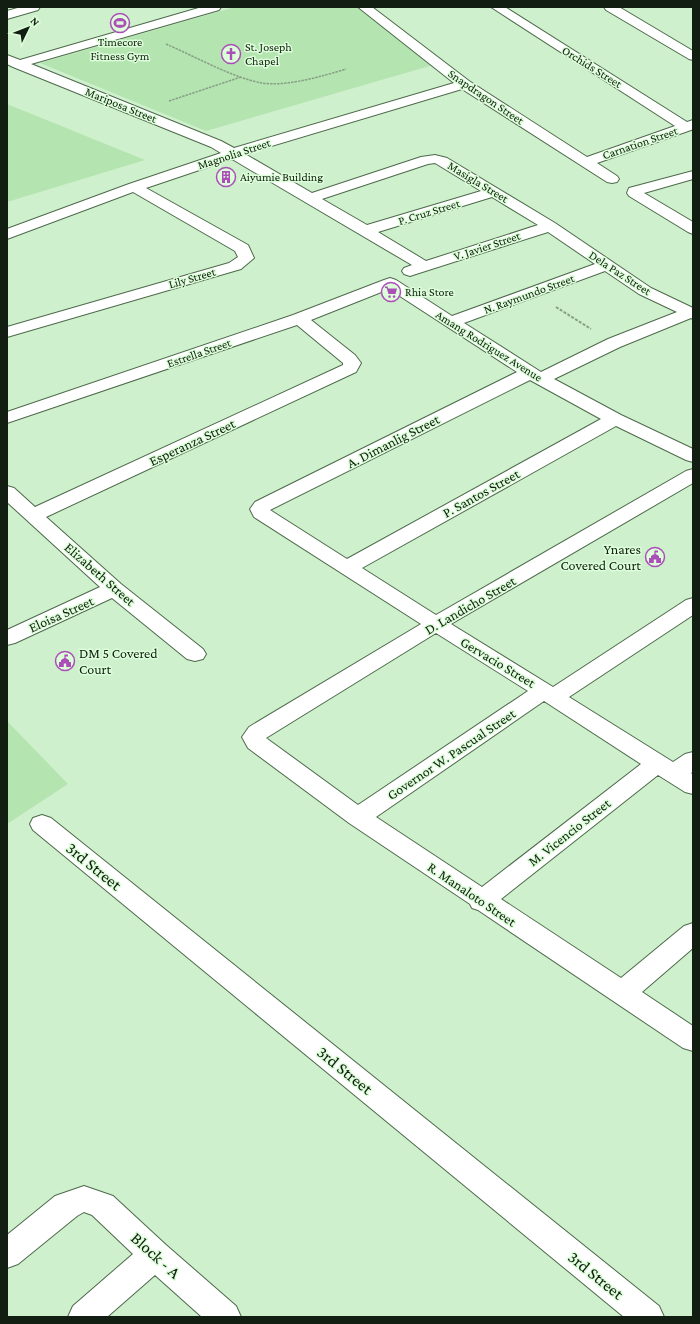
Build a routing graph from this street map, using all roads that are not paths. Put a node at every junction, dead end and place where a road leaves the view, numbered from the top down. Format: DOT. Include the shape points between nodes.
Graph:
graph roads {
  1 [pos="34,7"];
  2 [pos="215,7"];
  3 [pos="364,7"];
  4 [pos="497,7"];
  5 [pos="610,7"];
  6 [pos="7,15"];
  7 [pos="693,56"];
  8 [pos="12,62"];
  9 [pos="464,84"];
  10 [pos="690,125"];
  11 [pos="234,153"];
  12 [pos="586,162"];
  13 [pos="693,175"];
  14 [pos="612,179"];
  15 [pos="134,187"];
  16 [pos="493,192"];
  17 [pos="310,198"];
  18 [pos="690,225"];
  19 [pos="550,226"];
  20 [pos="365,231"];
  21 [pos="7,234"];
  22 [pos="607,265"];
  23 [pos="424,266"];
  24 [pos="390,283"];
  25 [pos="692,314"];
  26 [pos="299,319"];
  27 [pos="451,322"];
  28 [pos="7,332"];
  29 [pos="535,376"];
  30 [pos="7,418"];
  31 [pos="615,419"];
  32 [pos="693,456"];
  33 [pos="693,475"];
  34 [pos="7,492"];
  35 [pos="262,513"];
  36 [pos="34,515"];
  37 [pos="346,568"];
  38 [pos="114,589"];
  39 [pos="693,605"];
  40 [pos="436,624"];
  41 [pos="7,638"];
  42 [pos="195,654"];
  43 [pos="548,694"];
  44 [pos="256,742"];
  45 [pos="693,760"];
  46 [pos="665,768"];
  47 [pos="693,786"];
  48 [pos="358,817"];
  49 [pos="42,824"];
  50 [pos="481,901"];
  51 [pos="693,933"];
  52 [pos="622,993"];
  53 [pos="693,1040"];
  54 [pos="7,1254"];
  55 [pos="155,1255"];
  56 [pos="84,1317"];
  57 [pos="225,1317"];
  58 [pos="648,1317"];
  1 -- 6 [label="street"];
  2 -- 8 [label="street"];
  3 -- 9 [label="street, Snapdragon Street"];
  4 -- 10 [label="street, Orchids Street"];
  5 -- 7 [label="street"];
  8 -- 11 [label="street, Mariposa Street" via="187,131"];
  9 -- 11 [label="street, Magnolia Street"];
  9 -- 12 [label="street, Snapdragon Street"];
  10 -- 12 [label="street, Carnation Street"];
  11 -- 15 [label="street, Magnolia Street"];
  11 -- 17 [label="street"];
  12 -- 14 [label="street, Snapdragon Street"];
  13 -- 18 [label="street" via="634,191 634,194"];
  15 -- 21 [label="street, Magnolia Street"];
  15 -- 28 [label="street, Lily Street" via="242,248 246,258 235,266"];
  16 -- 17 [label="street, Masigla Street" via="435,159"];
  16 -- 19 [label="street, Masigla Street"];
  16 -- 20 [label="street, P. Cruz Street"];
  17 -- 20 [label="street"];
  19 -- 22 [label="street, Dela Paz Street"];
  19 -- 23 [label="street, V. Javier Street"];
  20 -- 23 [label="street"];
  22 -- 25 [label="street, Dela Paz Street" via="645,291"];
  22 -- 27 [label="street, N. Raymundo Street"];
  23 -- 24 [label="street" via="399,276"];
  24 -- 26 [label="street, Estrella Street"];
  24 -- 27 [label="street, Amang Rodriguez Avenue"];
  25 -- 29 [label="street"];
  26 -- 30 [label="street, Estrella Street"];
  26 -- 36 [label="street, Esperanza Street" via="349,359 352,363 350,368"];
  27 -- 29 [label="street, Amang Rodriguez Avenue"];
  29 -- 31 [label="street, Amang Rodriguez Avenue"];
  29 -- 35 [label="street, A. Dimanlig Street" via="262,506"];
  31 -- 32 [label="street, Amang Rodriguez Avenue"];
  31 -- 37 [label="street, P. Santos Street"];
  33 -- 40 [label="street, D. Landicho Street"];
  34 -- 36 [label="street, Elizabeth Street"];
  35 -- 37 [label="street, Gervacio Street"];
  36 -- 38 [label="street, Elizabeth Street"];
  37 -- 40 [label="street, Gervacio Street"];
  38 -- 41 [label="street, Eloisa Street"];
  38 -- 42 [label="street, Elizabeth Street"];
  39 -- 43 [label="street, Governor W. Pascual Street"];
  40 -- 43 [label="street, Gervacio Street"];
  40 -- 44 [label="street, D. Landicho Street" via="257,733 254,737"];
  43 -- 46 [label="street, Gervacio Street"];
  43 -- 48 [label="street, Governor W. Pascual Street"];
  44 -- 48 [label="street, R. Manaloto Street"];
  45 -- 46 [label="street, M. Vicencio Street"];
  46 -- 47 [label="street, Gervacio Street"];
  46 -- 50 [label="street, M. Vicencio Street"];
  48 -- 50 [label="street, R. Manaloto Street"];
  49 -- 58 [label="street, 3rd Street"];
  50 -- 52 [label="street, R. Manaloto Street"];
  51 -- 52 [label="street"];
  52 -- 53 [label="street, R. Manaloto Street"];
  54 -- 55 [label="street, Block - A" via="66,1206 84,1199 102,1205"];
  55 -- 56 [label="street"];
  55 -- 57 [label="street, Block - A"];
}
